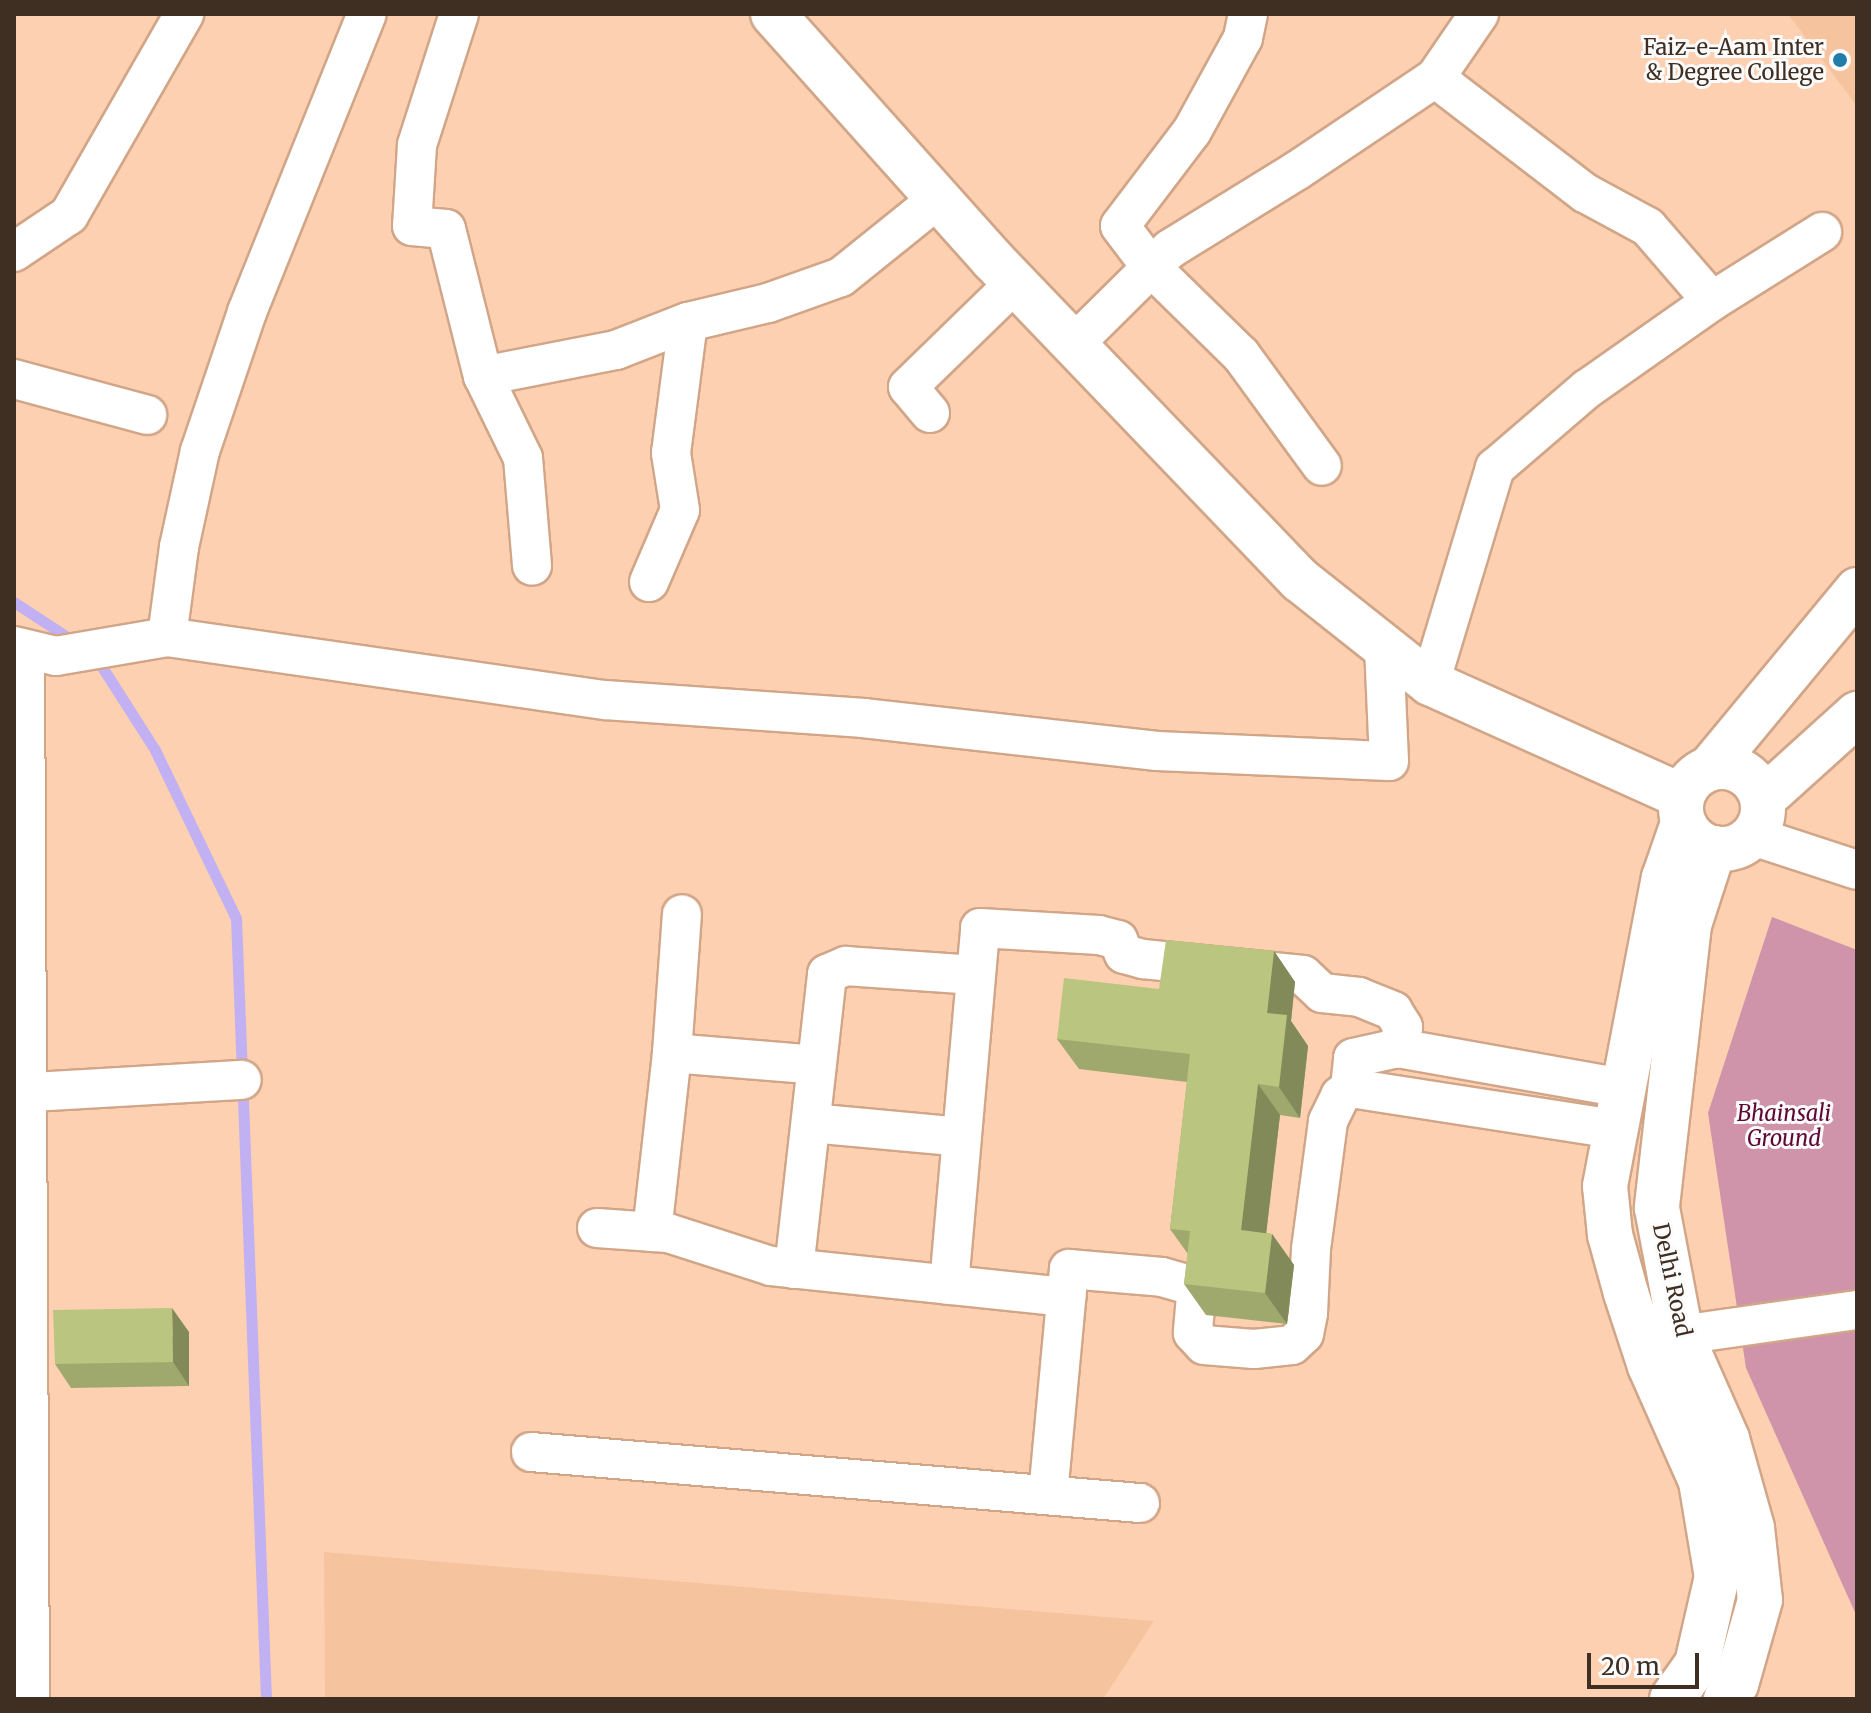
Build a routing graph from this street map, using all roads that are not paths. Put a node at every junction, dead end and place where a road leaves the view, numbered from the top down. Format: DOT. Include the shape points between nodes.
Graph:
graph roads {
  1 [pos="184,14"];
  2 [pos="367,14"];
  3 [pos="459,14"];
  4 [pos="773,14"];
  5 [pos="1248,14"];
  6 [pos="1479,14"];
  7 [pos="1435,78"];
  8 [pos="938,199"];
  9 [pos="1822,232"];
  10 [pos="14,252"];
  11 [pos="1151,267"];
  12 [pos="1015,283"];
  13 [pos="1712,301"];
  14 [pos="688,322"];
  15 [pos="1074,344"];
  16 [pos="483,376"];
  17 [pos="14,379"];
  18 [pos="930,413"];
  19 [pos="147,415"];
  20 [pos="1322,466"];
  21 [pos="532,566"];
  22 [pos="649,582"];
  23 [pos="1857,590"];
  24 [pos="167,637"];
  25 [pos="1384,647"];
  26 [pos="32,651"];
  27 [pos="1430,683"];
  28 [pos="1857,714"];
  29 [pos="1718,812"];
  30 [pos="1857,870"];
  31 [pos="682,914"];
  32 [pos="975,975"];
  33 [pos="1398,1048"];
  34 [pos="672,1053"];
  35 [pos="817,1065"];
  36 [pos="242,1080"];
  37 [pos="1350,1088"];
  38 [pos="21,1093"];
  39 [pos="1619,1109"];
  40 [pos="811,1123"];
  41 [pos="961,1137"];
  42 [pos="597,1228"];
  43 [pos="652,1232"];
  44 [pos="794,1269"];
  45 [pos="949,1285"];
  46 [pos="1066,1297"];
  47 [pos="1857,1310"];
  48 [pos="1681,1335"];
  49 [pos="531,1452"];
  50 [pos="1048,1495"];
  51 [pos="1140,1503"];
  52 [pos="30,1699"];
  53 [pos="1672,1699"];
  54 [pos="1726,1699"];
  1 -- 10 [label="street" via="69,215"];
  2 -- 24 [label="street" via="247,312 200,451"];
  3 -- 16 [label="street" via="417,145 412,226 446,229"];
  4 -- 8 [label="main road"];
  5 -- 11 [label="street" via="1243,38 1192,131 1120,226"];
  6 -- 7 [label="street"];
  7 -- 11 [label="street" via="1170,249"];
  7 -- 13 [label="street" via="1585,193 1648,227"];
  8 -- 12 [label="main road"];
  8 -- 14 [label="street" via="841,277 768,303"];
  9 -- 13 [label="street"];
  11 -- 15 [label="street"];
  11 -- 20 [label="street" via="1241,355"];
  12 -- 15 [label="main road"];
  12 -- 18 [label="street" via="908,387"];
  13 -- 27 [label="street" via="1587,389 1495,468"];
  14 -- 16 [label="street" via="616,350"];
  14 -- 22 [label="street" via="671,453 680,510"];
  15 -- 25 [label="main road" via="1300,580"];
  16 -- 21 [label="street" via="523,458"];
  17 -- 19 [label="street"];
  23 -- 29 [label="main road"];
  24 -- 25 [label="street" via="606,700 863,718 1157,751 1389,761"];
  24 -- 26 [label="street"];
  25 -- 27 [label="main road"];
  26 -- 38 [label="street"];
  27 -- 29 [label="main road"];
  28 -- 29 [label="main road, Delhi Road"];
  29 -- 30 [label="street"];
  29 -- 39 [label="main road" via="1664,878"];
  29 -- 48 [label="main road, Delhi Road" via="1689,925 1657,1208"];
  31 -- 34 [label="street"];
  32 -- 33 [label="street" via="980,928 1099,935 1118,940 1124,954 1143,959 1303,975 1322,993 1359,997 1393,1011 1403,1027"];
  32 -- 35 [label="street" via="846,966 827,974"];
  32 -- 41 [label="street"];
  33 -- 37 [label="street" via="1353,1058"];
  33 -- 39 [label="street"];
  34 -- 35 [label="street"];
  34 -- 43 [label="street"];
  35 -- 40 [label="street"];
  36 -- 38 [label="street"];
  37 -- 39 [label="street"];
  37 -- 46 [label="street" via="1328,1121 1308,1313 1304,1334 1292,1345 1204,1345 1193,1333 1196,1296 1190,1285 1162,1277 1069,1269"];
  38 -- 52 [label="street"];
  39 -- 53 [label="main road" via="1605,1186 1610,1235 1650,1366 1701,1481 1717,1577 1697,1664"];
  40 -- 41 [label="street"];
  40 -- 44 [label="street"];
  41 -- 45 [label="street"];
  42 -- 43 [label="street"];
  43 -- 44 [label="street"];
  44 -- 45 [label="street"];
  45 -- 46 [label="street"];
  46 -- 50 [label="street"];
  47 -- 48 [label="street"];
  48 -- 54 [label="main road, Delhi Road" via="1727,1439 1752,1528 1760,1600 1736,1684"];
  49 -- 50 [label="street"];
  50 -- 51 [label="street"];
}
